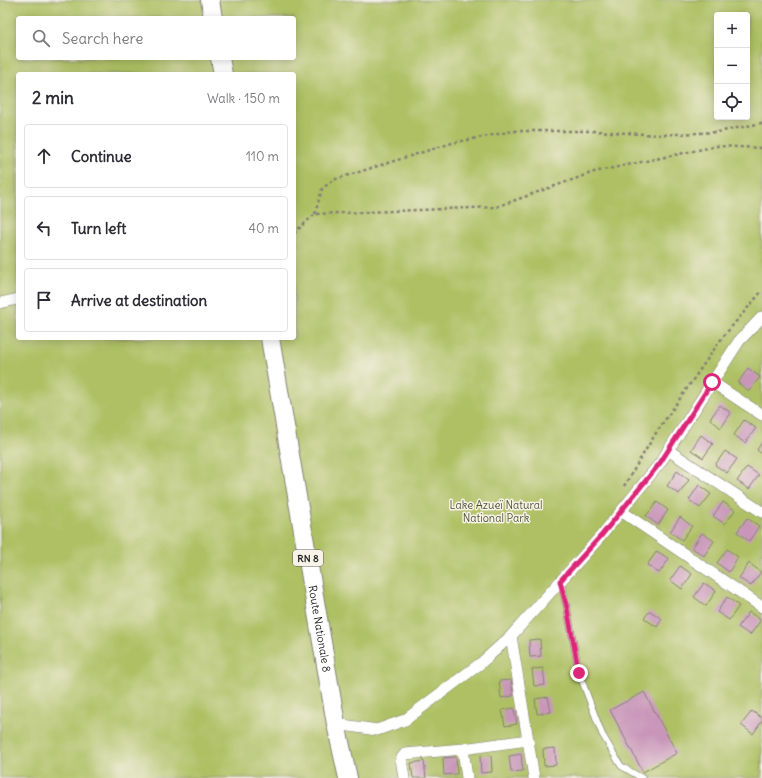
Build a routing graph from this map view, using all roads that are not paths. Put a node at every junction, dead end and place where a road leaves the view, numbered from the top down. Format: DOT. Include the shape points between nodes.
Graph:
graph roads {
  1 [pos="210,0"];
  2 [pos="213,16"];
  3 [pos="220,60"];
  4 [pos="223,72"];
  5 [pos="16,299"];
  6 [pos="0,303"];
  7 [pos="762,318"];
  8 [pos="270,340"];
  9 [pos="712,382"];
  10 [pos="762,415"];
  11 [pos="668,450"];
  12 [pos="621,511"];
  13 [pos="762,512"];
  14 [pos="560,581"];
  15 [pos="762,606"];
  16 [pos="512,636"];
  17 [pos="336,724"];
  18 [pos="528,740"];
  19 [pos="463,749"];
  20 [pos="348,778"];
  21 [pos="404,778"];
  22 [pos="467,778"];
  23 [pos="534,778"];
  24 [pos="642,778"];
  1 -- 2 [label="main road"];
  3 -- 4 [label="main road"];
  5 -- 6 [label="street"];
  7 -- 9 [label="street" via="739,341"];
  8 -- 17 [label="main road, Route Nationale 8 / RN 8"];
  9 -- 10 [label="street"];
  9 -- 11 [label="street"];
  11 -- 12 [label="street"];
  11 -- 13 [label="street"];
  12 -- 14 [label="street"];
  12 -- 15 [label="street"];
  14 -- 16 [label="street"];
  14 -- 24 [label="lane" via="579,673 602,734 621,766"];
  16 -- 17 [label="street" via="481,663 405,720 376,730"];
  16 -- 18 [label="street"];
  17 -- 20 [label="main road, Route Nationale 8 / RN 8"];
  18 -- 19 [label="street"];
  18 -- 23 [label="street"];
  19 -- 21 [label="street" via="405,754 401,759"];
  19 -- 22 [label="street"];
}
